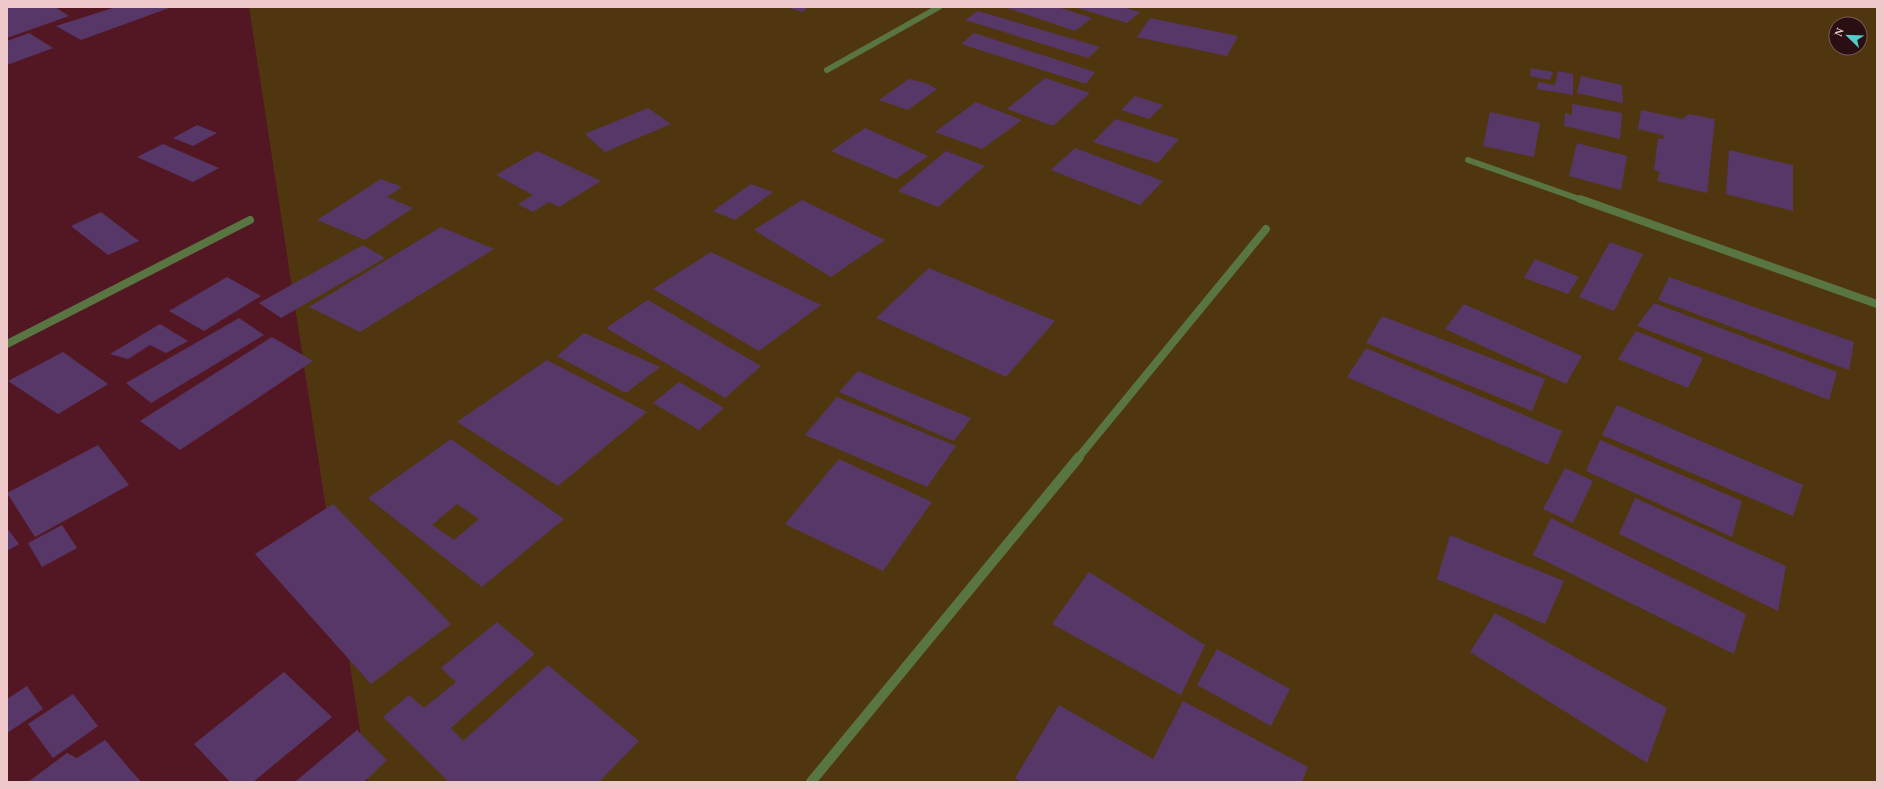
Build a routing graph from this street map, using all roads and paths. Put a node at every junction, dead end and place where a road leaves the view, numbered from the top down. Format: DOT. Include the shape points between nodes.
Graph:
graph roads {
  1 [pos="939,7"];
  2 [pos="827,70"];
  3 [pos="1468,160"];
  4 [pos="250,220"];
  5 [pos="1266,229"];
  6 [pos="1877,304"];
  7 [pos="7,344"];
  8 [pos="811,782"];
  1 -- 2 [label="street"];
  3 -- 6 [label="street"];
  4 -- 7 [label="street"];
  5 -- 8 [label="street"];
}
